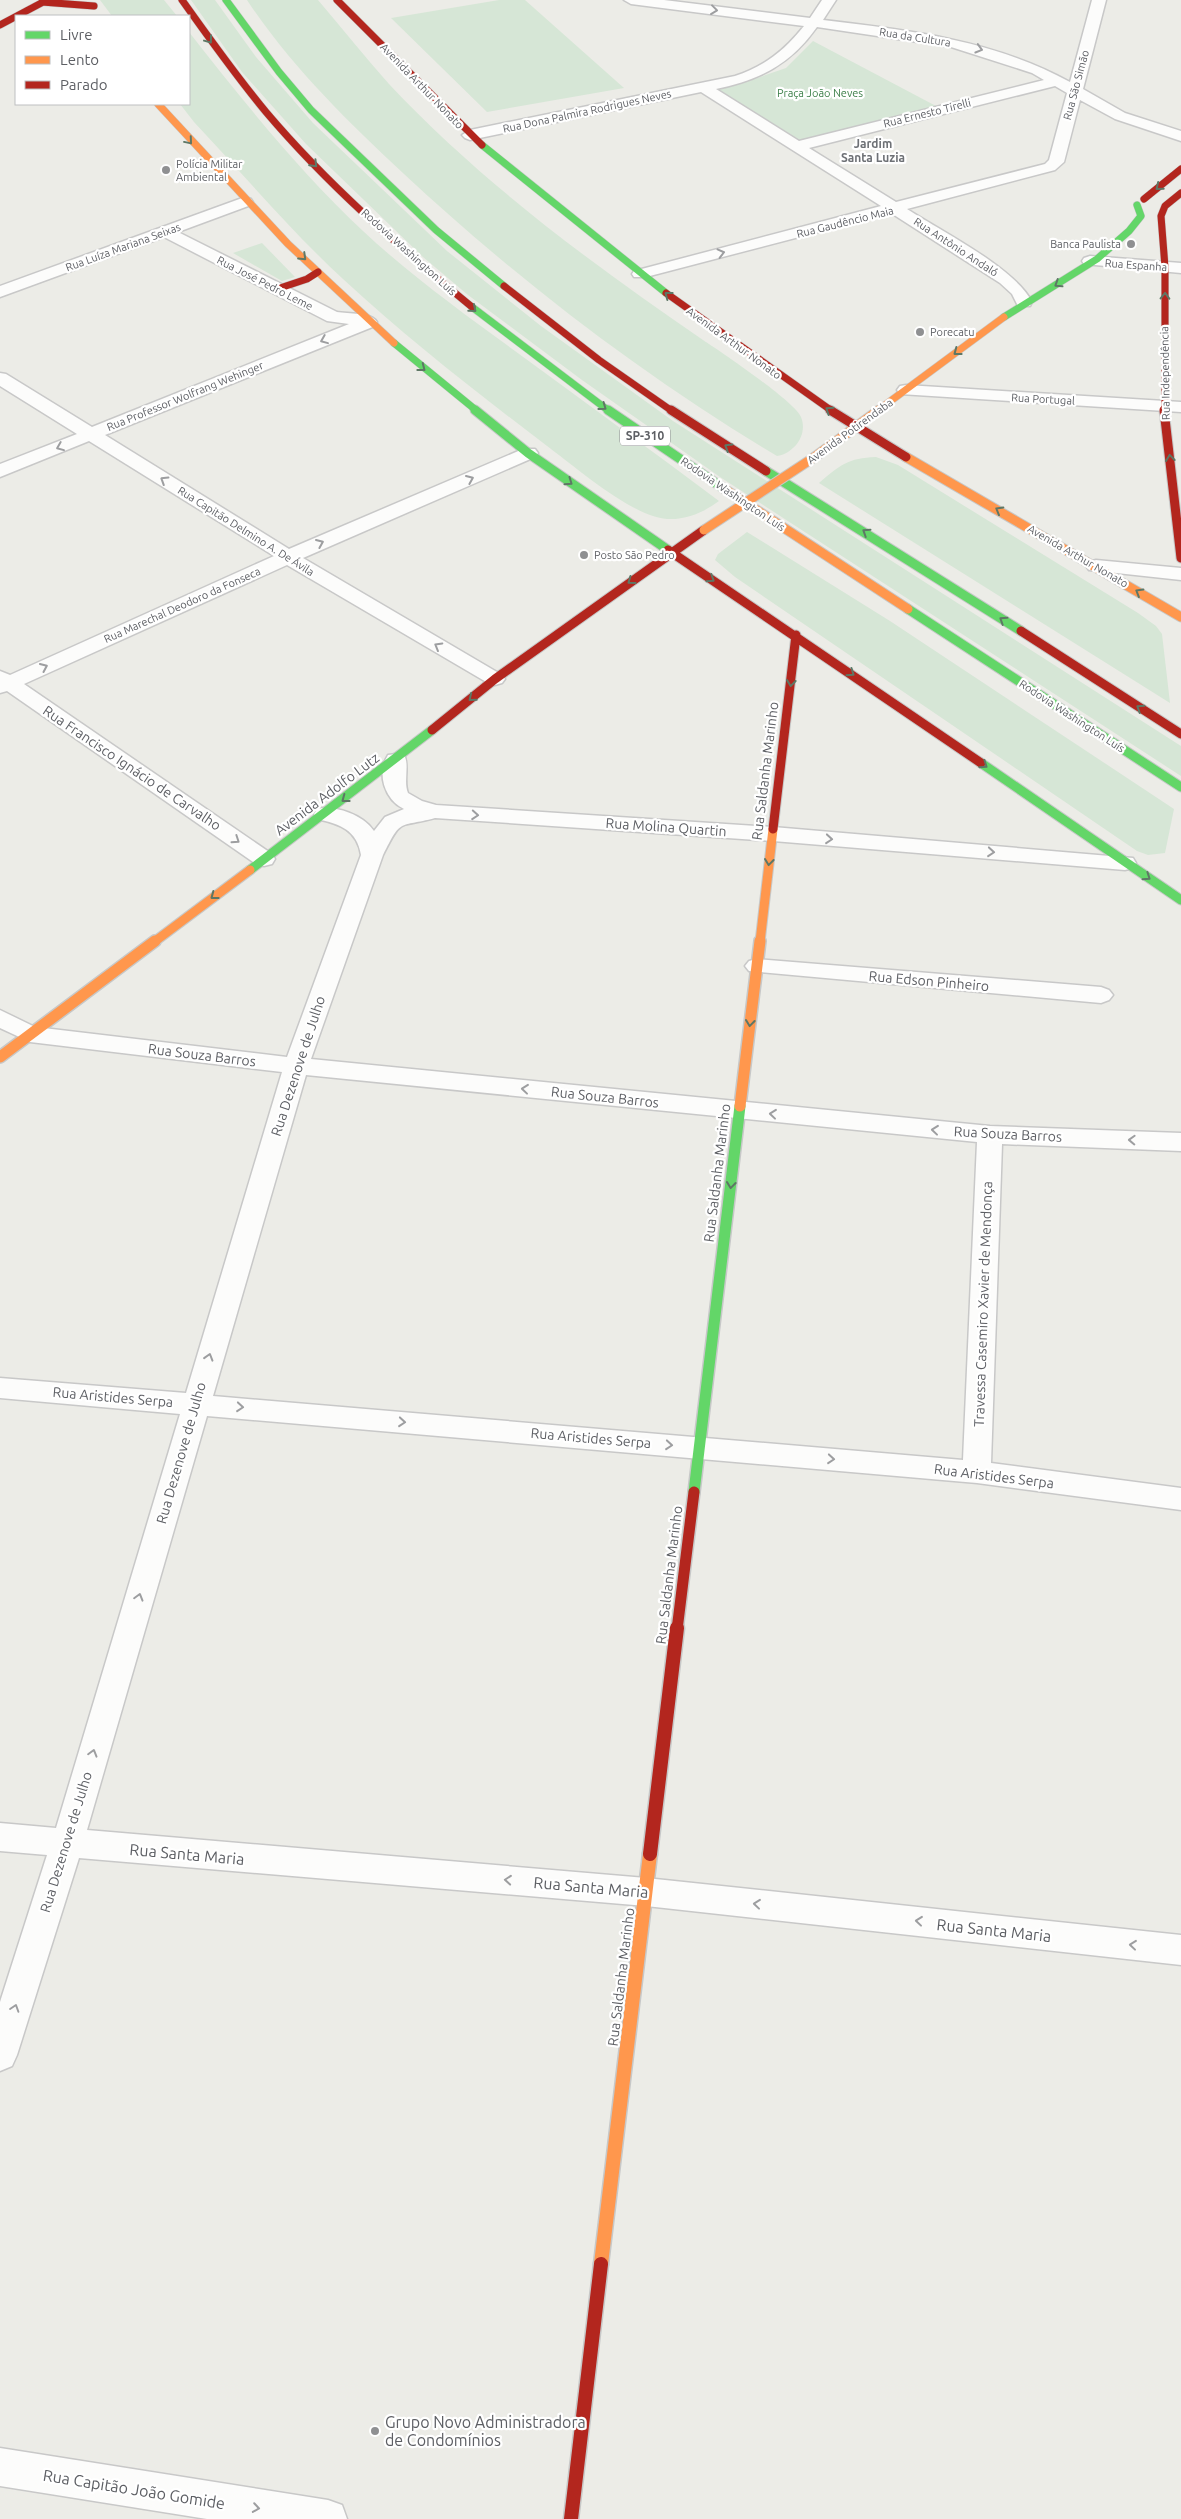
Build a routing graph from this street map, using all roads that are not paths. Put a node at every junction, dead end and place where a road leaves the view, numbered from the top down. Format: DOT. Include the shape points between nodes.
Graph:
graph roads {
  1 [pos="182,0"];
  2 [pos="226,0"];
  3 [pos="338,0"];
  4 [pos="631,0"];
  5 [pos="829,0"];
  6 [pos="1099,0"];
  7 [pos="41,1"];
  8 [pos="92,3"];
  9 [pos="17,15"];
  10 [pos="99,15"];
  11 [pos="15,16"];
  12 [pos="814,23"];
  13 [pos="0,25"];
  14 [pos="1056,81"];
  15 [pos="703,87"];
  16 [pos="1073,91"];
  17 [pos="159,105"];
  18 [pos="470,135"];
  19 [pos="1181,136"];
  20 [pos="798,146"];
  21 [pos="1050,168"];
  22 [pos="1181,169"];
  23 [pos="1181,193"];
  24 [pos="246,202"];
  25 [pos="897,208"];
  26 [pos="164,231"];
  27 [pos="1090,261"];
  28 [pos="1173,267"];
  29 [pos="318,272"];
  30 [pos="640,274"];
  31 [pos="1037,282"];
  32 [pos="277,289"];
  33 [pos="0,292"];
  34 [pos="1024,302"];
  35 [pos="369,322"];
  36 [pos="0,378"];
  37 [pos="906,390"];
  38 [pos="1172,406"];
  39 [pos="856,428"];
  40 [pos="91,434"];
  41 [pos="529,454"];
  42 [pos="0,471"];
  43 [pos="670,552"];
  44 [pos="288,557"];
  45 [pos="1181,558"];
  46 [pos="1096,566"];
  47 [pos="1181,574"];
  48 [pos="1181,617"];
  49 [pos="796,635"];
  50 [pos="495,679"];
  51 [pos="3,682"];
  52 [pos="1181,734"];
  53 [pos="396,760"];
  54 [pos="1181,787"];
  55 [pos="436,812"];
  56 [pos="325,814"];
  57 [pos="773,834"];
  58 [pos="372,855"];
  59 [pos="264,859"];
  60 [pos="1125,863"];
  61 [pos="1181,900"];
  62 [pos="757,966"];
  63 [pos="1101,995"];
  64 [pos="0,1018"];
  65 [pos="30,1034"];
  66 [pos="0,1057"];
  67 [pos="296,1066"];
  68 [pos="740,1110"];
  69 [pos="990,1135"];
  70 [pos="1181,1142"];
  71 [pos="0,1388"];
  72 [pos="196,1403"];
  73 [pos="700,1448"];
  74 [pos="977,1472"];
  75 [pos="1181,1499"];
  76 [pos="0,1837"];
  77 [pos="67,1844"];
  78 [pos="646,1892"];
  79 [pos="1181,1950"];
  80 [pos="0,2055"];
  81 [pos="0,2468"];
  82 [pos="328,2519"];
  83 [pos="571,2519"];
  1 -- 54 [label="main road, Rodovia Washington Luís / SP-310, one-way" via="246,87 311,161 388,236 496,327 610,412 733,496"];
  52 -- 2 [label="main road, SP-310, one-way" via="708,435 533,310 436,230 311,110"];
  3 -- 18 [label="main road, Avenida Arthur Nonato"];
  4 -- 12 [label="street, Rua da Cultura, one-way"];
  5 -- 12 [label="street, Rua Dona Palmira Rodrigues Neves"];
  6 -- 16 [label="street, Rua São Simão"];
  7 -- 8 [label="main road"];
  7 -- 9 [label="main road"];
  8 -- 10 [label="main road"];
  11 -- 13 [label="main road"];
  12 -- 14 [label="street, Rua da Cultura, one-way" via="954,42 1037,70"];
  12 -- 15 [label="street, Rua Dona Palmira Rodrigues Neves" via="795,49 772,68 739,80"];
  14 -- 16 [label="street, Rua da Cultura"];
  14 -- 20 [label="street, Rua Ernesto Tirelli"];
  15 -- 18 [label="street, Rua Dona Palmira Rodrigues Neves"];
  15 -- 20 [label="street, Rua Antônio Andaló"];
  16 -- 19 [label="street, Rua da Cultura" via="1120,116"];
  16 -- 21 [label="street, Rua São Simão" via="1056,162"];
  17 -- 24 [label="main road, one-way"];
  18 -- 30 [label="main road, Avenida Arthur Nonato"];
  20 -- 25 [label="street, Rua Antônio Andaló"];
  21 -- 25 [label="street, Rua Gaudêncio Maia"];
  22 -- 27 [label="main road, Avenida Potirendaba, one-way" via="1133,208 1141,216 1132,232"];
  23 -- 28 [label="main road, Rua Independência" via="1165,206 1161,216"];
  24 -- 26 [label="street, Rua Luíza Mariana Seixas"];
  24 -- 29 [label="main road, one-way"];
  30 -- 25 [label="street, Rua Gaudêncio Maia, one-way"];
  25 -- 34 [label="street, Rua Antônio Andaló" via="1006,279"];
  26 -- 32 [label="street, Rua José Pedro Leme"];
  26 -- 33 [label="street, Rua Luíza Mariana Seixas"];
  27 -- 28 [label="street, Rua Espanha"];
  27 -- 34 [label="main road, Avenida Potirendaba, one-way" via="1060,283"];
  38 -- 28 [label="main road, Rua Independência, one-way"];
  29 -- 32 [label="main road"];
  29 -- 35 [label="main road"];
  39 -- 30 [label="main road, Avenida Arthur Nonato, one-way" via="760,363"];
  31 -- 34 [label="main road, Avenida Potirendaba"];
  32 -- 35 [label="street, Rua José Pedro Leme" via="333,317"];
  34 -- 37 [label="main road, Avenida Potirendaba, one-way"];
  35 -- 40 [label="street, Rua Professor Wolfrang Wehinger, one-way"];
  35 -- 41 [label="main road, one-way"];
  36 -- 40 [label="street, Rua Capitão Delmino A. De Ávila"];
  37 -- 38 [label="street, Rua Portugal"];
  37 -- 39 [label="main road, Avenida Potirendaba"];
  45 -- 38 [label="main road, Rua Independência, one-way"];
  39 -- 43 [label="main road, Avenida Potirendaba, bridge"];
  46 -- 39 [label="main road, Avenida Arthur Nonato, one-way"];
  40 -- 42 [label="street, Rua Professor Wolfrang Wehinger, one-way"];
  44 -- 40 [label="street, Rua Capitão Delmino A. De Ávila, one-way"];
  41 -- 43 [label="main road, one-way"];
  44 -- 41 [label="street, Rua Marechal Deodoro da Fonseca, one-way"];
  43 -- 49 [label="main road, one-way"];
  43 -- 50 [label="main road, Avenida Adolfo Lutz, one-way"];
  50 -- 44 [label="street, Rua Capitão Delmino A. De Ávila, one-way"];
  51 -- 44 [label="street, Rua Marechal Deodoro da Fonseca, one-way"];
  46 -- 47 [label="street"];
  48 -- 46 [label="main road, Avenida Arthur Nonato, one-way"];
  49 -- 57 [label="main road, Rua Saldanha Marinho, one-way"];
  49 -- 60 [label="main road, one-way"];
  50 -- 53 [label="main road, Avenida Adolfo Lutz, one-way"];
  51 -- 59 [label="street, Rua Francisco Ignácio de Carvalho, one-way"];
  53 -- 55 [label="street, Rua Molina Quartin" via="393,786 396,794 405,803"];
  53 -- 56 [label="main road, Avenida Adolfo Lutz, one-way"];
  55 -- 57 [label="street, Rua Molina Quartin, one-way"];
  55 -- 58 [label="street, Rua Dezenove de Julho" via="396,817 388,824"];
  56 -- 58 [label="street" via="346,818 360,827 371,844"];
  56 -- 59 [label="main road, Avenida Adolfo Lutz"];
  57 -- 60 [label="street, Rua Molina Quartin, one-way"];
  57 -- 62 [label="main road, Rua Saldanha Marinho, one-way"];
  58 -- 67 [label="street, Rua Dezenove de Julho"];
  59 -- 65 [label="main road, Avenida Adolfo Lutz, one-way"];
  60 -- 61 [label="main road, one-way"];
  62 -- 63 [label="street, Rua Edson Pinheiro"];
  62 -- 68 [label="main road, Rua Saldanha Marinho, one-way"];
  64 -- 65 [label="street"];
  65 -- 66 [label="main road, Avenida Adolfo Lutz"];
  65 -- 67 [label="street, Rua Souza Barros"];
  68 -- 67 [label="street, Rua Souza Barros, one-way"];
  72 -- 67 [label="street, Rua Dezenove de Julho, one-way"];
  69 -- 68 [label="street, Rua Souza Barros, one-way"];
  68 -- 73 [label="main road, Rua Saldanha Marinho, one-way"];
  70 -- 69 [label="street, Rua Souza Barros, one-way"];
  69 -- 74 [label="street, Travessa Casemiro Xavier de Mendonça"];
  71 -- 72 [label="street, Rua Aristides Serpa"];
  72 -- 73 [label="street, Rua Aristides Serpa, one-way"];
  77 -- 72 [label="street, Rua Dezenove de Julho, one-way"];
  73 -- 74 [label="street, Rua Aristides Serpa, one-way"];
  73 -- 78 [label="main road, Rua Saldanha Marinho"];
  74 -- 75 [label="street, Rua Aristides Serpa"];
  76 -- 77 [label="street, Rua Santa Maria"];
  78 -- 77 [label="street, Rua Santa Maria, one-way"];
  80 -- 77 [label="street, Rua Dezenove de Julho, one-way"];
  79 -- 78 [label="street, Rua Santa Maria, one-way"];
  78 -- 83 [label="main road, Rua Saldanha Marinho"];
  81 -- 82 [label="street, Rua Capitão João Gomide, one-way"];
}
